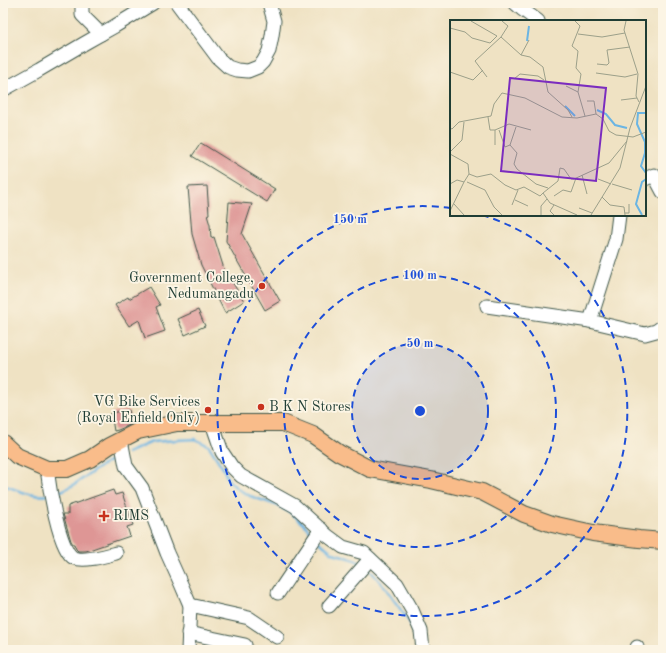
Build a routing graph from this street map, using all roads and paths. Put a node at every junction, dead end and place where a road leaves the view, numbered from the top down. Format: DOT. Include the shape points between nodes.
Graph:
graph roads {
  1 [pos="82,3"];
  2 [pos="153,3"];
  3 [pos="177,3"];
  4 [pos="269,3"];
  5 [pos="515,3"];
  6 [pos="139,7"];
  7 [pos="537,20"];
  8 [pos="101,34"];
  9 [pos="3,90"];
  10 [pos="646,179"];
  11 [pos="663,192"];
  12 [pos="619,216"];
  13 [pos="487,306"];
  14 [pos="590,321"];
  15 [pos="663,326"];
  16 [pos="212,423"];
  17 [pos="121,440"];
  18 [pos="3,443"];
  19 [pos="47,468"];
  20 [pos="320,529"];
  21 [pos="663,541"];
  22 [pos="116,553"];
  23 [pos="370,559"];
  24 [pos="278,593"];
  25 [pos="190,605"];
  26 [pos="329,606"];
  27 [pos="188,633"];
  28 [pos="277,637"];
  29 [pos="245,645"];
  30 [pos="188,650"];
  31 [pos="423,650"];
  1 -- 8 [label="street" via="82,14"];
  2 -- 6 [label="street"];
  3 -- 4 [label="street" via="218,58 237,70 248,71 258,67 269,52 274,21"];
  5 -- 7 [label="street"];
  6 -- 8 [label="street"];
  8 -- 9 [label="street"];
  10 -- 11 [label="street" via="654,175"];
  12 -- 14 [label="street" via="616,239"];
  13 -- 14 [label="street"];
  14 -- 15 [label="street" via="645,334 656,332"];
  16 -- 17 [label="main road" via="177,423 138,431"];
  16 -- 20 [label="street" via="222,452 241,476 295,506"];
  16 -- 21 [label="main road" via="283,423 313,435 370,470 482,492 524,514 552,524 593,533"];
  17 -- 19 [label="main road" via="67,468"];
  17 -- 25 [label="street" via="126,466 142,488"];
  18 -- 19 [label="main road" via="17,456"];
  19 -- 22 [label="street" via="53,504 65,548 72,557 81,560"];
  20 -- 23 [label="street" via="343,547 364,553"];
  20 -- 24 [label="street"];
  23 -- 26 [label="street"];
  23 -- 31 [label="street" via="397,584 421,631"];
  25 -- 27 [label="street"];
  25 -- 28 [label="street" via="250,618"];
  27 -- 29 [label="street"];
  27 -- 30 [label="street"];
}
